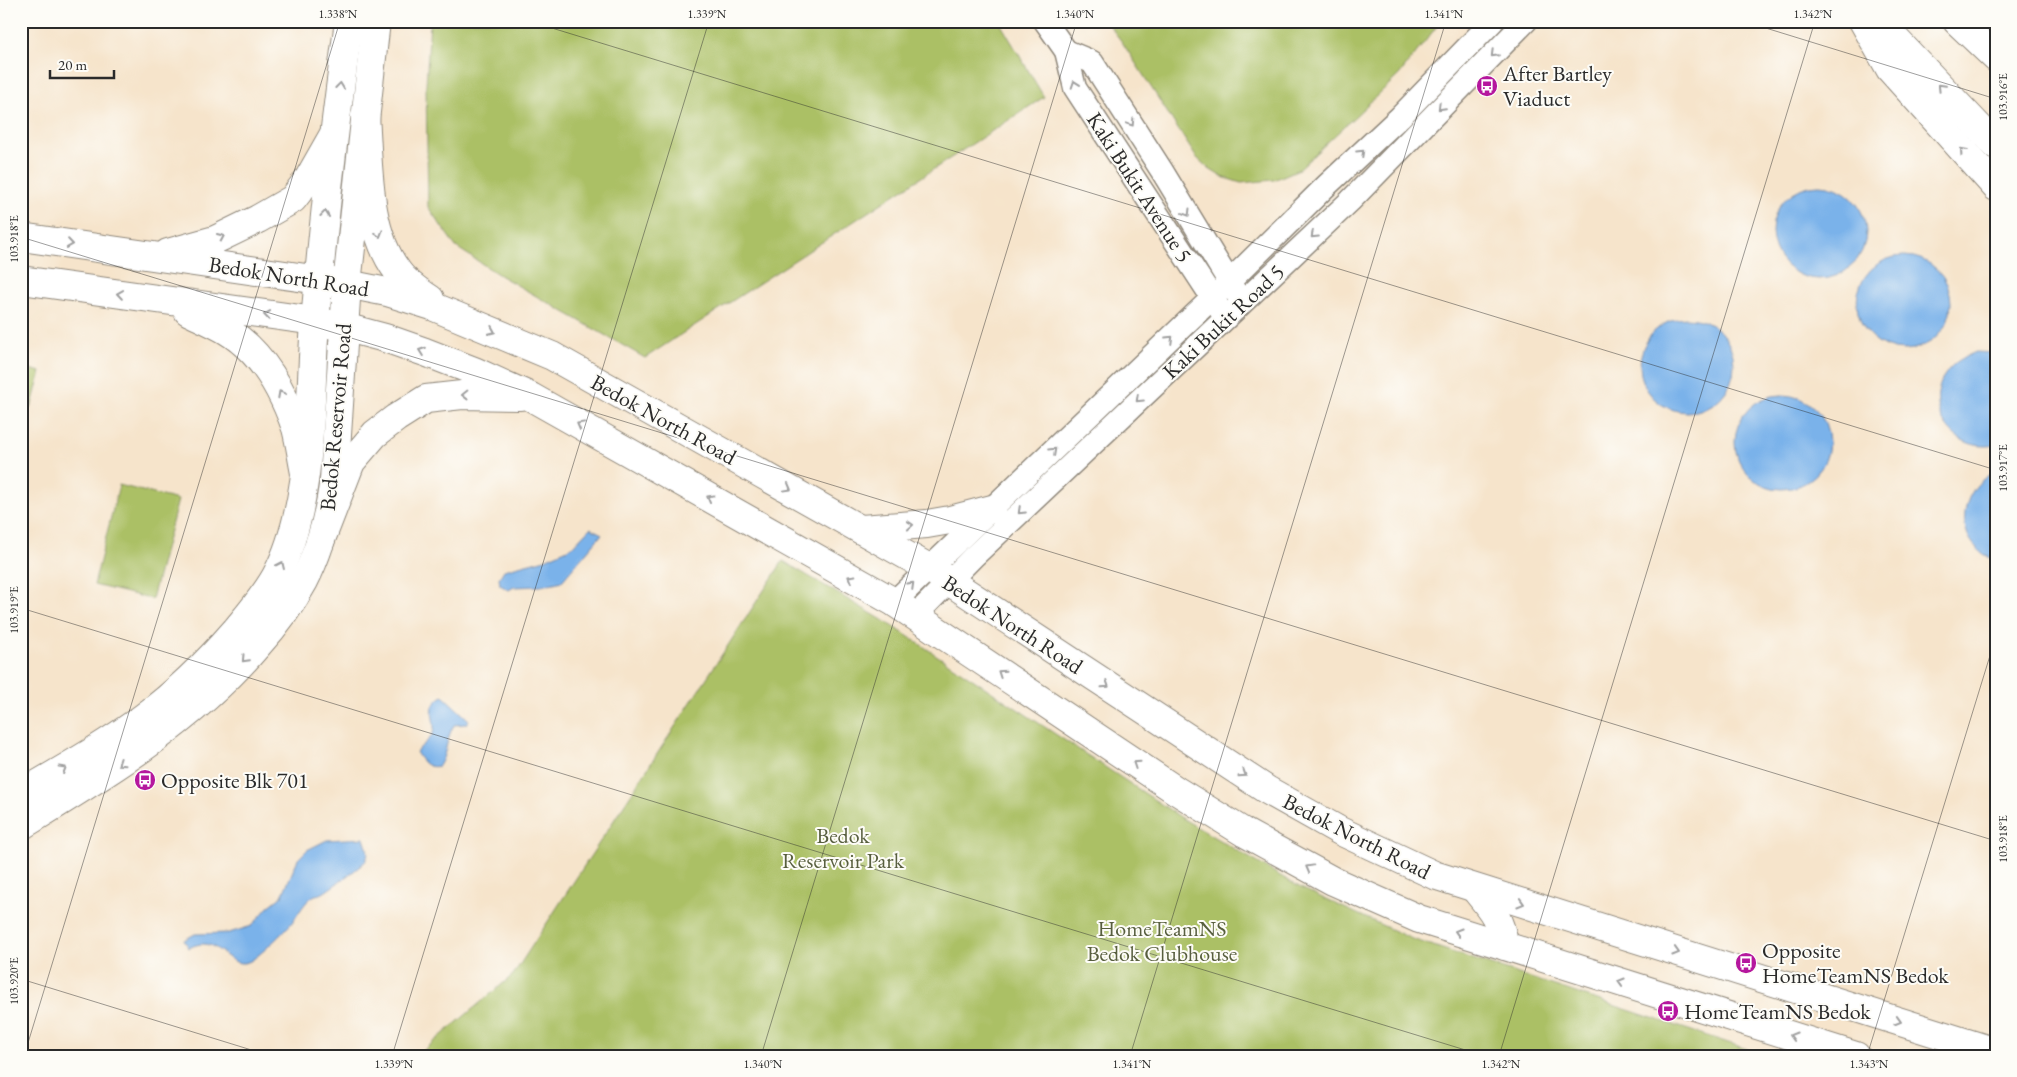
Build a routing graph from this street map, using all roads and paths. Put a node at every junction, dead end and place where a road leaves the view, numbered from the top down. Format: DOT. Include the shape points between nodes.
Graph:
graph roads {
  1 [pos="349,21"];
  2 [pos="376,21"];
  3 [pos="1045,21"];
  4 [pos="1493,21"];
  5 [pos="1526,21"];
  6 [pos="1863,21"];
  7 [pos="1878,21"];
  8 [pos="1957,21"];
  9 [pos="1066,51"];
  10 [pos="1996,58"];
  11 [pos="365,116"];
  12 [pos="334,134"];
  13 [pos="1996,145"];
  14 [pos="1996,187"];
  15 [pos="21,237"];
  16 [pos="157,256"];
  17 [pos="21,280"];
  18 [pos="319,280"];
  19 [pos="1229,282"];
  20 [pos="347,284"];
  21 [pos="1212,299"];
  22 [pos="169,301"];
  23 [pos="1242,303"];
  24 [pos="447,312"];
  25 [pos="1226,318"];
  26 [pos="315,321"];
  27 [pos="344,327"];
  28 [pos="531,397"];
  29 [pos="305,474"];
  30 [pos="992,509"];
  31 [pos="861,529"];
  32 [pos="320,542"];
  33 [pos="939,575"];
  34 [pos="904,609"];
  35 [pos="21,794"];
  36 [pos="21,826"];
  37 [pos="1475,889"];
  38 [pos="1505,946"];
  39 [pos="1996,1052"];
  40 [pos="1856,1056"];
  12 -- 1 [label="main road, Bedok Reservoir Road, one-way"];
  2 -- 11 [label="main road, Bedok Reservoir Road"];
  3 -- 9 [label="street, Kaki Bukit Avenue 5"];
  19 -- 4 [label="street, Kaki Bukit Road 5, one-way" via="1400,117"];
  5 -- 23 [label="street, Kaki Bukit Road 5, one-way" via="1350,201"];
  14 -- 6 [label="main road, one-way" via="1890,69"];
  13 -- 7 [label="main road, one-way"];
  8 -- 10 [label="main road"];
  9 -- 19 [label="street, Kaki Bukit Avenue 5, one-way" via="1092,62"];
  21 -- 9 [label="street, Kaki Bukit Avenue 5, one-way" via="1075,88"];
  11 -- 20 [label="main road, Bedok Reservoir Road"];
  11 -- 24 [label="main road, one-way" via="374,217 384,251 410,286"];
  16 -- 12 [label="main road, one-way" via="215,240 293,199"];
  18 -- 12 [label="main road, Bedok Reservoir Road, one-way"];
  15 -- 16 [label="main road, Bedok North Road, one-way"];
  16 -- 18 [label="main road, Bedok North Road"];
  22 -- 17 [label="main road, Bedok North Road, one-way"];
  18 -- 20 [label="main road, Bedok North Road"];
  18 -- 26 [label="main road, Bedok Reservoir Road"];
  19 -- 21 [label="street, Kaki Bukit Road 5"];
  19 -- 23 [label="street, Kaki Bukit Avenue 5"];
  20 -- 24 [label="main road, Bedok North Road" via="387,292"];
  20 -- 27 [label="main road, Bedok Reservoir Road"];
  21 -- 25 [label="street, Kaki Bukit Avenue 5"];
  30 -- 21 [label="street, Kaki Bukit Road 5, one-way"];
  26 -- 22 [label="main road, Bedok North Road, one-way"];
  29 -- 22 [label="main road, one-way" via="296,430 282,393 266,368 227,330"];
  23 -- 25 [label="street, Kaki Bukit Road 5"];
  24 -- 31 [label="main road, Bedok North Road, one-way" via="552,356"];
  25 -- 33 [label="street, Kaki Bukit Road 5, one-way"];
  26 -- 27 [label="main road, Bedok North Road"];
  26 -- 29 [label="main road, Bedok Reservoir Road"];
  28 -- 27 [label="main road, Bedok North Road, one-way" via="425,352"];
  27 -- 32 [label="main road, Bedok Reservoir Road" via="334,480"];
  28 -- 32 [label="main road, one-way" via="462,395 426,399 396,418 374,434 351,462"];
  34 -- 28 [label="main road, Bedok North Road, one-way"];
  35 -- 29 [label="main road, Bedok Reservoir Road, one-way" via="142,718 225,643 261,599 282,565 297,519"];
  31 -- 30 [label="main road, one-way" via="935,523"];
  30 -- 33 [label="street, Kaki Bukit Road 5"];
  31 -- 33 [label="main road, Bedok North Road"];
  32 -- 36 [label="main road, Bedok Reservoir Road, one-way" via="304,582 287,609 222,684 159,737"];
  33 -- 34 [label="street, Kaki Bukit Road 5"];
  33 -- 37 [label="main road, Bedok North Road, one-way" via="1267,790 1340,831 1434,875"];
  38 -- 34 [label="main road, Bedok North Road, one-way" via="1419,919 1333,881 1244,833"];
  37 -- 38 [label="main road" via="1501,925"];
  37 -- 39 [label="main road, Bedok North Road, one-way"];
  40 -- 38 [label="main road, Bedok North Road, one-way"];
}
